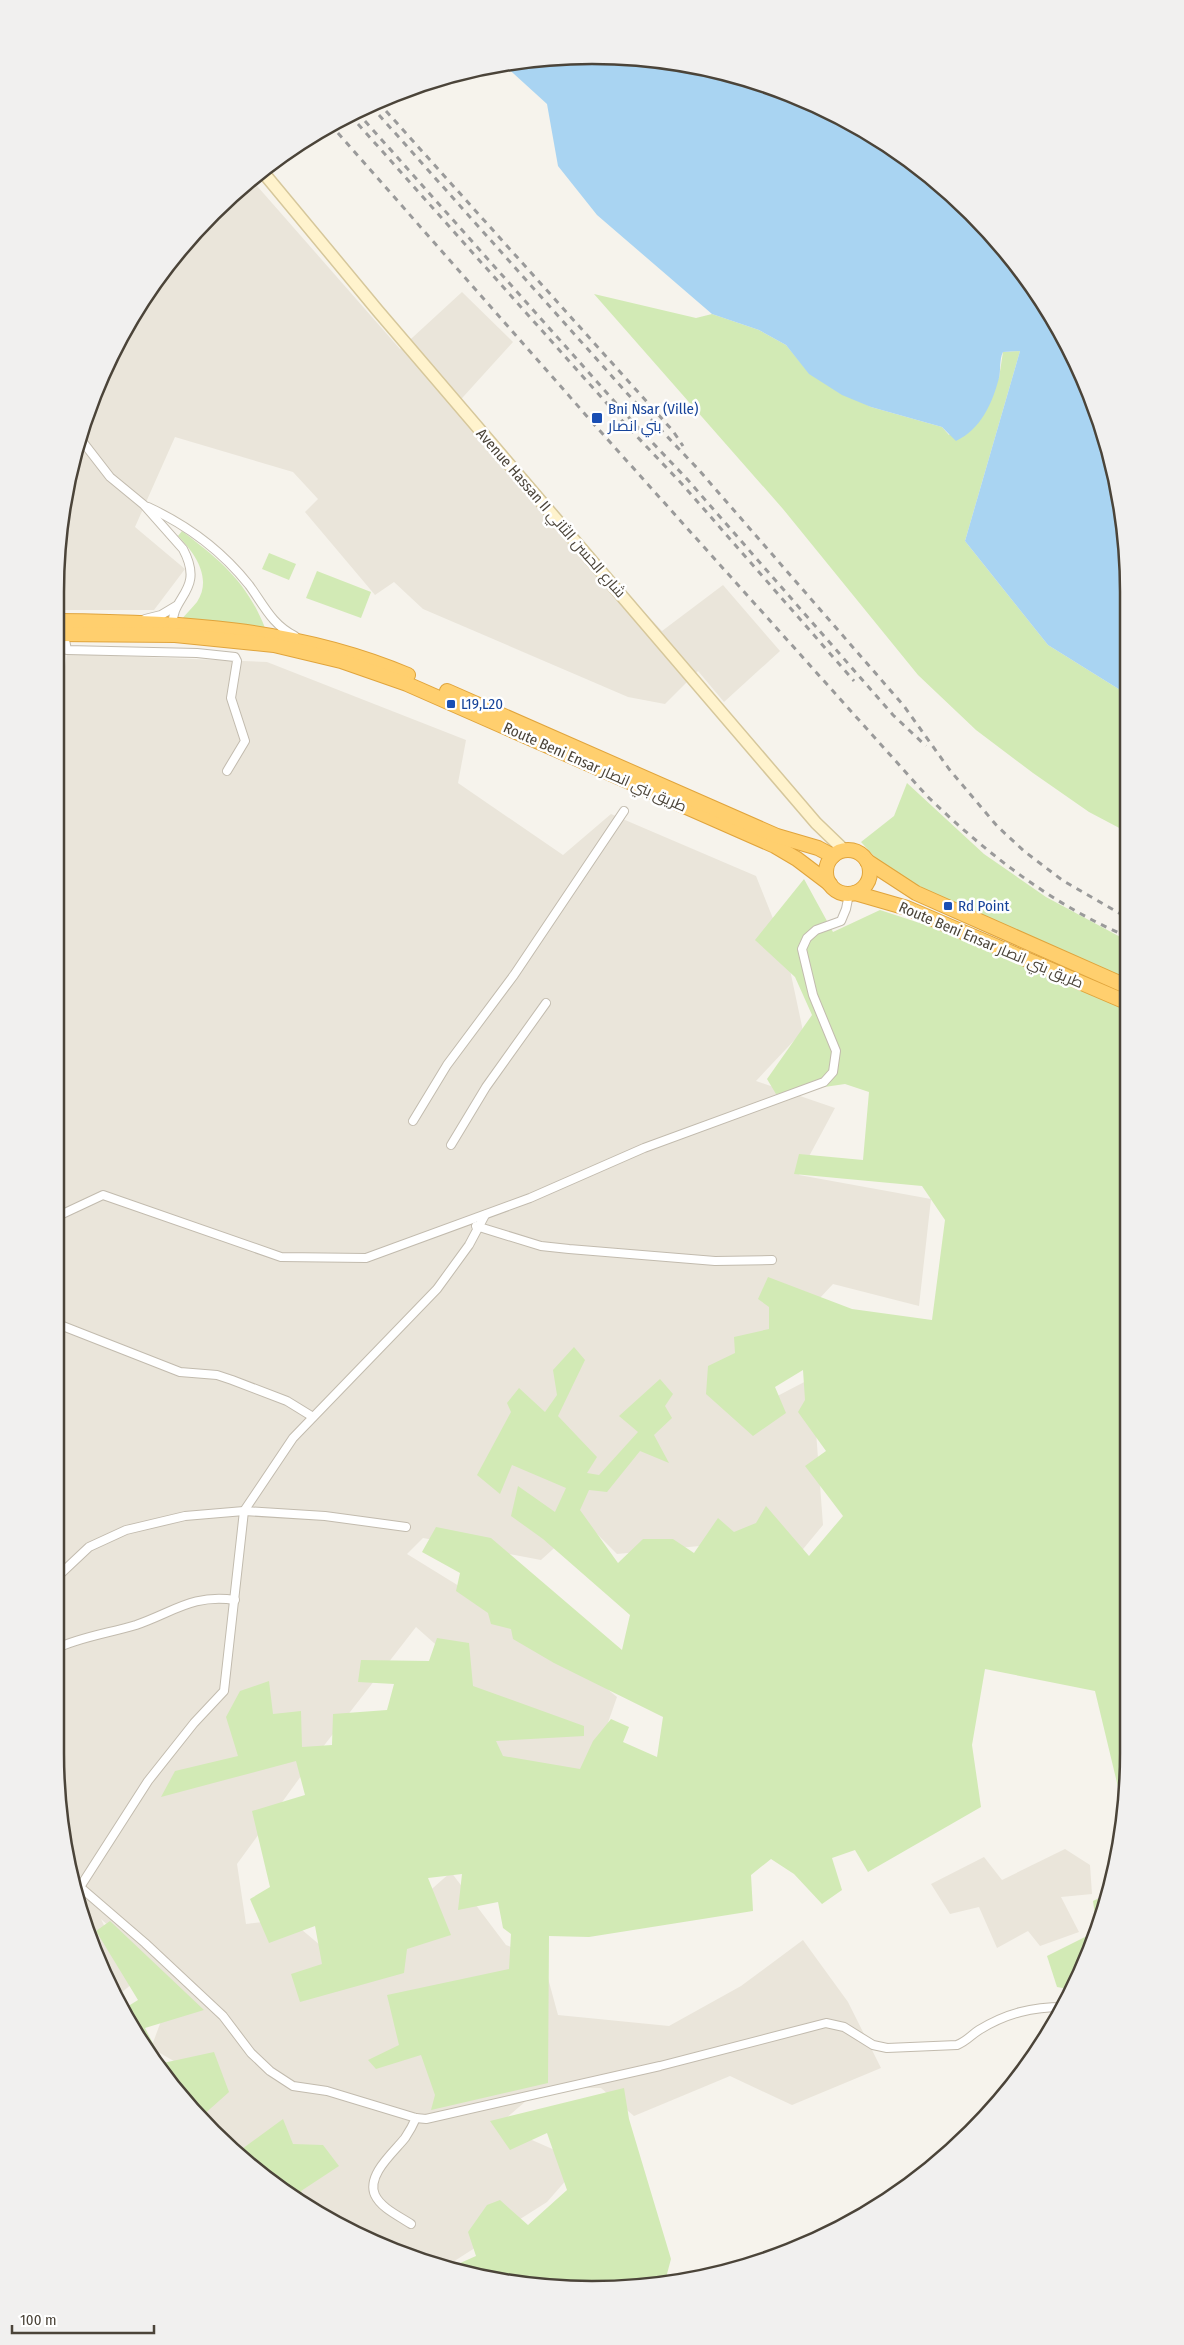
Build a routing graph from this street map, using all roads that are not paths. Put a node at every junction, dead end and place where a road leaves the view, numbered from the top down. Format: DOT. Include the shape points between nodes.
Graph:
graph roads {
  1 [pos="266,176"];
  2 [pos="85,445"];
  3 [pos="144,505"];
  4 [pos="179,603"];
  5 [pos="271,617"];
  6 [pos="64,621"];
  7 [pos="136,622"];
  8 [pos="174,630"];
  9 [pos="64,635"];
  10 [pos="198,637"];
  11 [pos="273,640"];
  12 [pos="308,642"];
  13 [pos="64,646"];
  14 [pos="197,653"];
  15 [pos="227,771"];
  16 [pos="624,811"];
  17 [pos="838,853"];
  18 [pos="867,861"];
  19 [pos="830,884"];
  20 [pos="852,894"];
  21 [pos="1120,983"];
  22 [pos="1120,999"];
  23 [pos="546,1003"];
  24 [pos="413,1121"];
  25 [pos="451,1145"];
  26 [pos="64,1212"];
  27 [pos="485,1215"];
  28 [pos="468,1220"];
  29 [pos="478,1228"];
  30 [pos="772,1260"];
  31 [pos="64,1327"];
  32 [pos="313,1417"];
  33 [pos="244,1511"];
  34 [pos="406,1527"];
  35 [pos="64,1571"];
  36 [pos="235,1600"];
  37 [pos="64,1646"];
  38 [pos="81,1884"];
  39 [pos="83,1894"];
  40 [pos="1055,2007"];
  41 [pos="416,2118"];
  42 [pos="411,2224"];
  1 -- 17 [label="street, Avenue Hassan II شارع الحسن الثاني" via="816,823"];
  2 -- 3 [label="street" via="110,477"];
  3 -- 4 [label="street" via="188,558 191,577 185,596"];
  3 -- 5 [label="street" via="181,524 214,549 249,585"];
  4 -- 7 [label="street" via="161,615"];
  4 -- 8 [label="street" via="175,610"];
  5 -- 11 [label="street"];
  5 -- 12 [label="street" via="287,632"];
  6 -- 7 [label="highway, Route Beni Ensar طريق بني انصار"];
  7 -- 8 [label="highway, Route Beni Ensar طريق بني انصار"];
  8 -- 9 [label="highway, Route Beni Ensar طريق بني انصار"];
  8 -- 10 [label="highway, Route Beni Ensar طريق بني انصار"];
  8 -- 11 [label="highway, Route Beni Ensar طريق بني انصار"];
  10 -- 11 [label="highway, Route Beni Ensar طريق بني انصار"];
  10 -- 14 [label="street"];
  11 -- 12 [label="highway, Route Beni Ensar طريق بني انصار"];
  11 -- 19 [label="highway, Route Beni Ensar طريق بني انصار" via="407,684 775,846"];
  12 -- 17 [label="highway, Route Beni Ensar طريق بني انصار" via="389,667 777,836"];
  13 -- 14 [label="street" via="67,650"];
  14 -- 15 [label="street" via="231,656 238,661 231,698 245,740"];
  16 -- 24 [label="street" via="514,975 447,1065"];
  17 -- 18 [label="highway" via="857,852"];
  17 -- 19 [label="highway" via="829,862 826,872"];
  18 -- 20 [label="highway" via="870,877 864,887"];
  18 -- 21 [label="highway, Route Beni Ensar طريق بني انصار" via="916,894"];
  19 -- 20 [label="highway" via="840,893"];
  20 -- 22 [label="highway, Route Beni Ensar طريق بني انصار" via="908,908"];
  20 -- 27 [label="street" via="841,920 812,933 802,949 813,995 836,1051 836,1065 830,1078 644,1148"];
  23 -- 25 [label="street" via="486,1087"];
  26 -- 28 [label="street" via="103,1195 281,1257 366,1258"];
  27 -- 28 [label="street"];
  27 -- 29 [label="street"];
  28 -- 29 [label="street"];
  29 -- 30 [label="street" via="541,1246 715,1261"];
  29 -- 32 [label="street" via="437,1289"];
  31 -- 32 [label="street" via="180,1372 217,1375 232,1380 286,1401"];
  32 -- 33 [label="street" via="293,1438"];
  33 -- 34 [label="street" via="325,1516"];
  33 -- 35 [label="street" via="185,1516 126,1530 89,1547"];
  33 -- 36 [label="street"];
  36 -- 37 [label="street" via="214,1597 195,1601 138,1624"];
  36 -- 38 [label="street" via="224,1691 148,1781"];
  39 -- 41 [label="street" via="145,1943 223,2016 251,2053 270,2071 293,2086 327,2091"];
  40 -- 41 [label="street" via="1038,2007 1007,2015 957,2045 887,2048 826,2022 660,2066 426,2119"];
  41 -- 42 [label="street" via="379,2171 373,2189 385,2206"];
}
